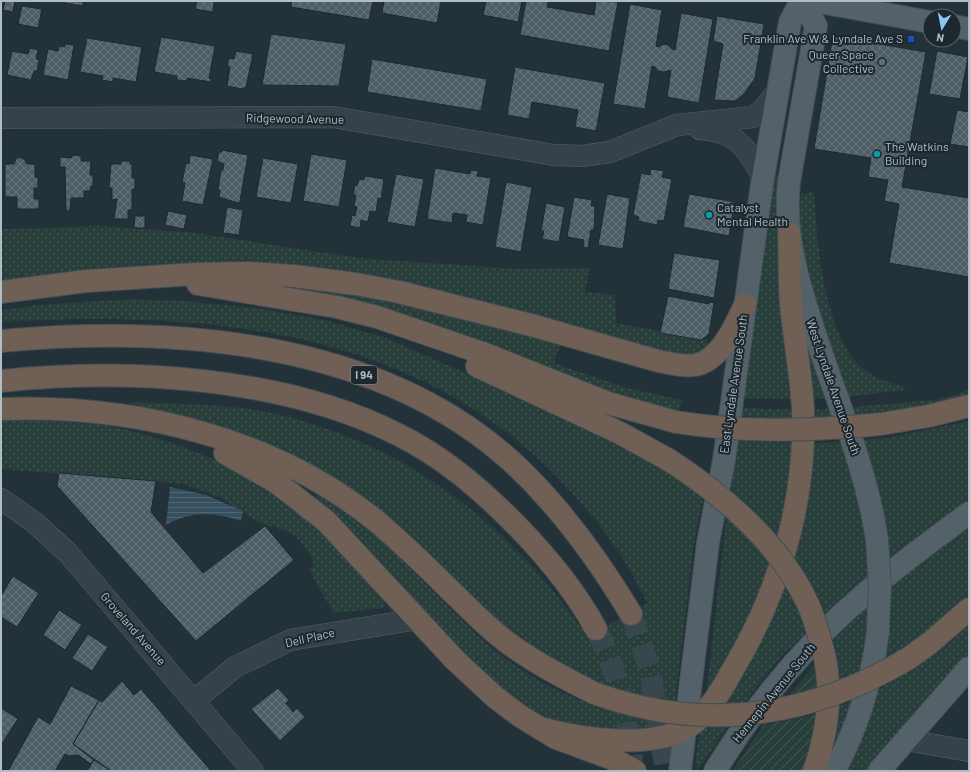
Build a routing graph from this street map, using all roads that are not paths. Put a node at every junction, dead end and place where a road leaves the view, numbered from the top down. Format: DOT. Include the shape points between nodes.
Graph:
graph roads {
  1 [pos="802,1"];
  2 [pos="814,1"];
  3 [pos="922,21"];
  4 [pos="778,91"];
  5 [pos="1,118"];
  6 [pos="654,133"];
  7 [pos="763,178"];
  8 [pos="789,233"];
  9 [pos="31,287"];
  10 [pos="1,292"];
  11 [pos="296,299"];
  12 [pos="745,305"];
  13 [pos="1,341"];
  14 [pos="1,382"];
  15 [pos="969,406"];
  16 [pos="1,409"];
  17 [pos="102,413"];
  18 [pos="1,499"];
  19 [pos="969,513"];
  20 [pos="969,609"];
  21 [pos="632,614"];
  22 [pos="418,619"];
  23 [pos="596,630"];
  24 [pos="969,668"];
  25 [pos="195,700"];
  26 [pos="540,728"];
  27 [pos="686,728"];
  28 [pos="906,740"];
  29 [pos="969,751"];
  30 [pos="253,771"];
  31 [pos="635,771"];
  32 [pos="680,771"];
  33 [pos="715,771"];
  34 [pos="814,771"];
  35 [pos="834,771"];
  36 [pos="879,771"];
  1 -- 4 [label="main road, East Lyndale Avenue South" via="790,22"];
  1 -- 8 [label="main road, West Lyndale Avenue South" via="816,26 788,182"];
  2 -- 3 [label="main road"];
  4 -- 6 [label="street, Ridgewood Avenue" via="753,117 684,124"];
  4 -- 7 [label="main road, East Lyndale Avenue South"];
  5 -- 6 [label="street, Ridgewood Avenue" via="332,117 554,155 582,156 610,152"];
  6 -- 7 [label="street, Ridgewood Avenue" via="692,128 718,131 732,136 743,144"];
  7 -- 12 [label="main road, East Lyndale Avenue South"];
  8 -- 27 [label="highway" via="790,302 803,416 799,483 794,514 780,571 755,629 712,702 697,720"];
  8 -- 35 [label="main road, West Lyndale Avenue South, bridge" via="804,301 864,480 877,540 880,586 878,631 871,673 864,702"];
  9 -- 10 [label="highway"];
  9 -- 11 [label="highway" via="119,282 177,283"];
  9 -- 12 [label="highway" via="87,280 213,273 264,274 329,280 386,289 436,301 687,366 704,363 714,354 733,328"];
  11 -- 15 [label="highway, bridge" via="337,307 405,326 485,354 608,403 676,422 707,427 789,431 881,424"];
  11 -- 34 [label="highway, bridge" via="351,314 421,341 620,433 669,460 732,508 783,563 808,603 824,654 827,680 826,714 821,749"];
  12 -- 27 [label="main road, East Lyndale Avenue South" via="724,460 708,543"];
  13 -- 21 [label="highway, I 94" via="108,336 223,342 333,366 399,389 458,421 509,460 530,480 566,521"];
  14 -- 23 [label="highway" via="106,377 151,377 212,382 302,400 380,426 444,461 485,495 571,587"];
  16 -- 17 [label="highway" via="35,408"];
  17 -- 20 [label="highway, bridge" via="153,420 204,433 255,451 339,493 415,555 474,614 508,643 547,668 594,693 619,702 671,713 721,716 784,710 862,684 909,658"];
  17 -- 22 [label="highway" via="153,424 180,434 228,454 266,475 326,521"];
  18 -- 25 [label="street, Groveland Avenue" via="34,522 68,554"];
  19 -- 33 [label="main road, Hennepin Avenue South" via="866,592 816,640 766,699"];
  22 -- 25 [label="street, Dell Place" via="290,640 235,667"];
  22 -- 26 [label="highway" via="475,680"];
  24 -- 28 [label="main road"];
  25 -- 30 [label="street, Groveland Avenue"];
  26 -- 27 [label="highway" via="585,738 624,741 662,737"];
  26 -- 31 [label="highway" via="564,742 613,759"];
  27 -- 32 [label="main road, East Lyndale Avenue South"];
  28 -- 29 [label="street"];
  28 -- 36 [label="main road"];
}
